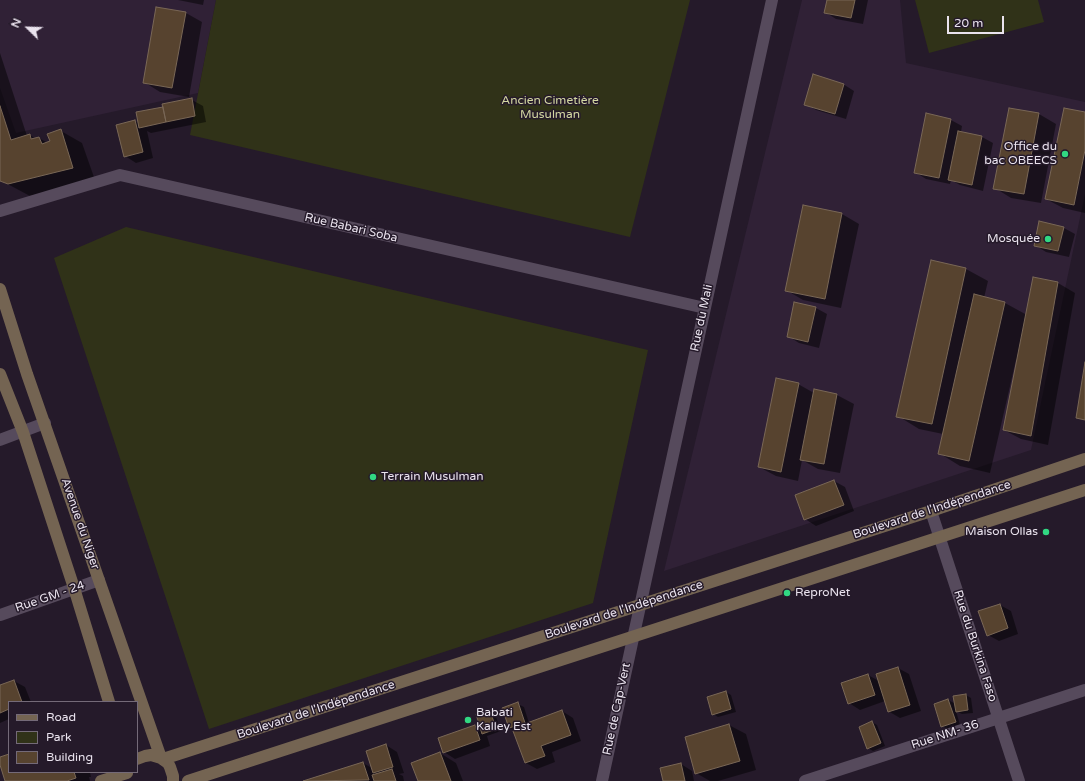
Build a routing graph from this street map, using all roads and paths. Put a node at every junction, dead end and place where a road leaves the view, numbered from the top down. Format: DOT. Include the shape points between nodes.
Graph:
graph roads {
  1 [pos="772,0"];
  2 [pos="0,211"];
  3 [pos="0,289"];
  4 [pos="705,308"];
  5 [pos="0,374"];
  6 [pos="45,423"];
  7 [pos="23,432"];
  8 [pos="0,440"];
  9 [pos="1085,459"];
  10 [pos="1085,490"];
  11 [pos="931,511"];
  12 [pos="940,538"];
  13 [pos="99,580"];
  14 [pos="74,588"];
  15 [pos="640,605"];
  16 [pos="0,615"];
  17 [pos="633,637"];
  18 [pos="1085,690"];
  19 [pos="109,701"];
  20 [pos="998,718"];
  21 [pos="162,758"];
  22 [pos="138,760"];
  23 [pos="127,775"];
  24 [pos="101,781"];
  25 [pos="174,781"];
  26 [pos="188,781"];
  27 [pos="602,781"];
  28 [pos="805,781"];
  29 [pos="1019,781"];
  1 -- 4 [label="street, Rue du Mali"];
  2 -- 4 [label="street, Rue Babari Soba" via="120,175"];
  3 -- 6 [label="main road, Avenue du Niger"];
  4 -- 15 [label="street, Rue du Mali"];
  5 -- 7 [label="main road, Avenue du Niger"];
  6 -- 7 [label="street"];
  6 -- 13 [label="main road, Avenue du Niger"];
  7 -- 8 [label="street"];
  7 -- 14 [label="main road, Avenue du Niger"];
  9 -- 11 [label="main road, Boulevard de l'Indépendance"];
  10 -- 12 [label="main road"];
  11 -- 12 [label="street, Rue du Burkina Faso"];
  11 -- 15 [label="main road, Boulevard de l'Indépendance"];
  12 -- 17 [label="main road"];
  12 -- 20 [label="street, Rue du Burkina Faso"];
  13 -- 14 [label="street, Rue GM - 24"];
  13 -- 21 [label="main road, Avenue du Niger"];
  14 -- 16 [label="street, Rue GM - 24"];
  14 -- 19 [label="main road, Avenue du Niger"];
  15 -- 17 [label="street, Rue du Mali"];
  15 -- 21 [label="main road, Boulevard de l'Indépendance"];
  17 -- 26 [label="main road"];
  17 -- 27 [label="street, Rue de Cap-Vert"];
  18 -- 20 [label="street, Rue NM- 36"];
  20 -- 28 [label="street, Rue NM- 36"];
  20 -- 29 [label="street, Rue du Burkina Faso"];
  21 -- 22 [label="main road, Boulevard de l'Indépendance" via="151,755"];
  21 -- 25 [label="main road, Avenue du Niger" via="170,767"];
  23 -- 24 [label="main road"];
}
